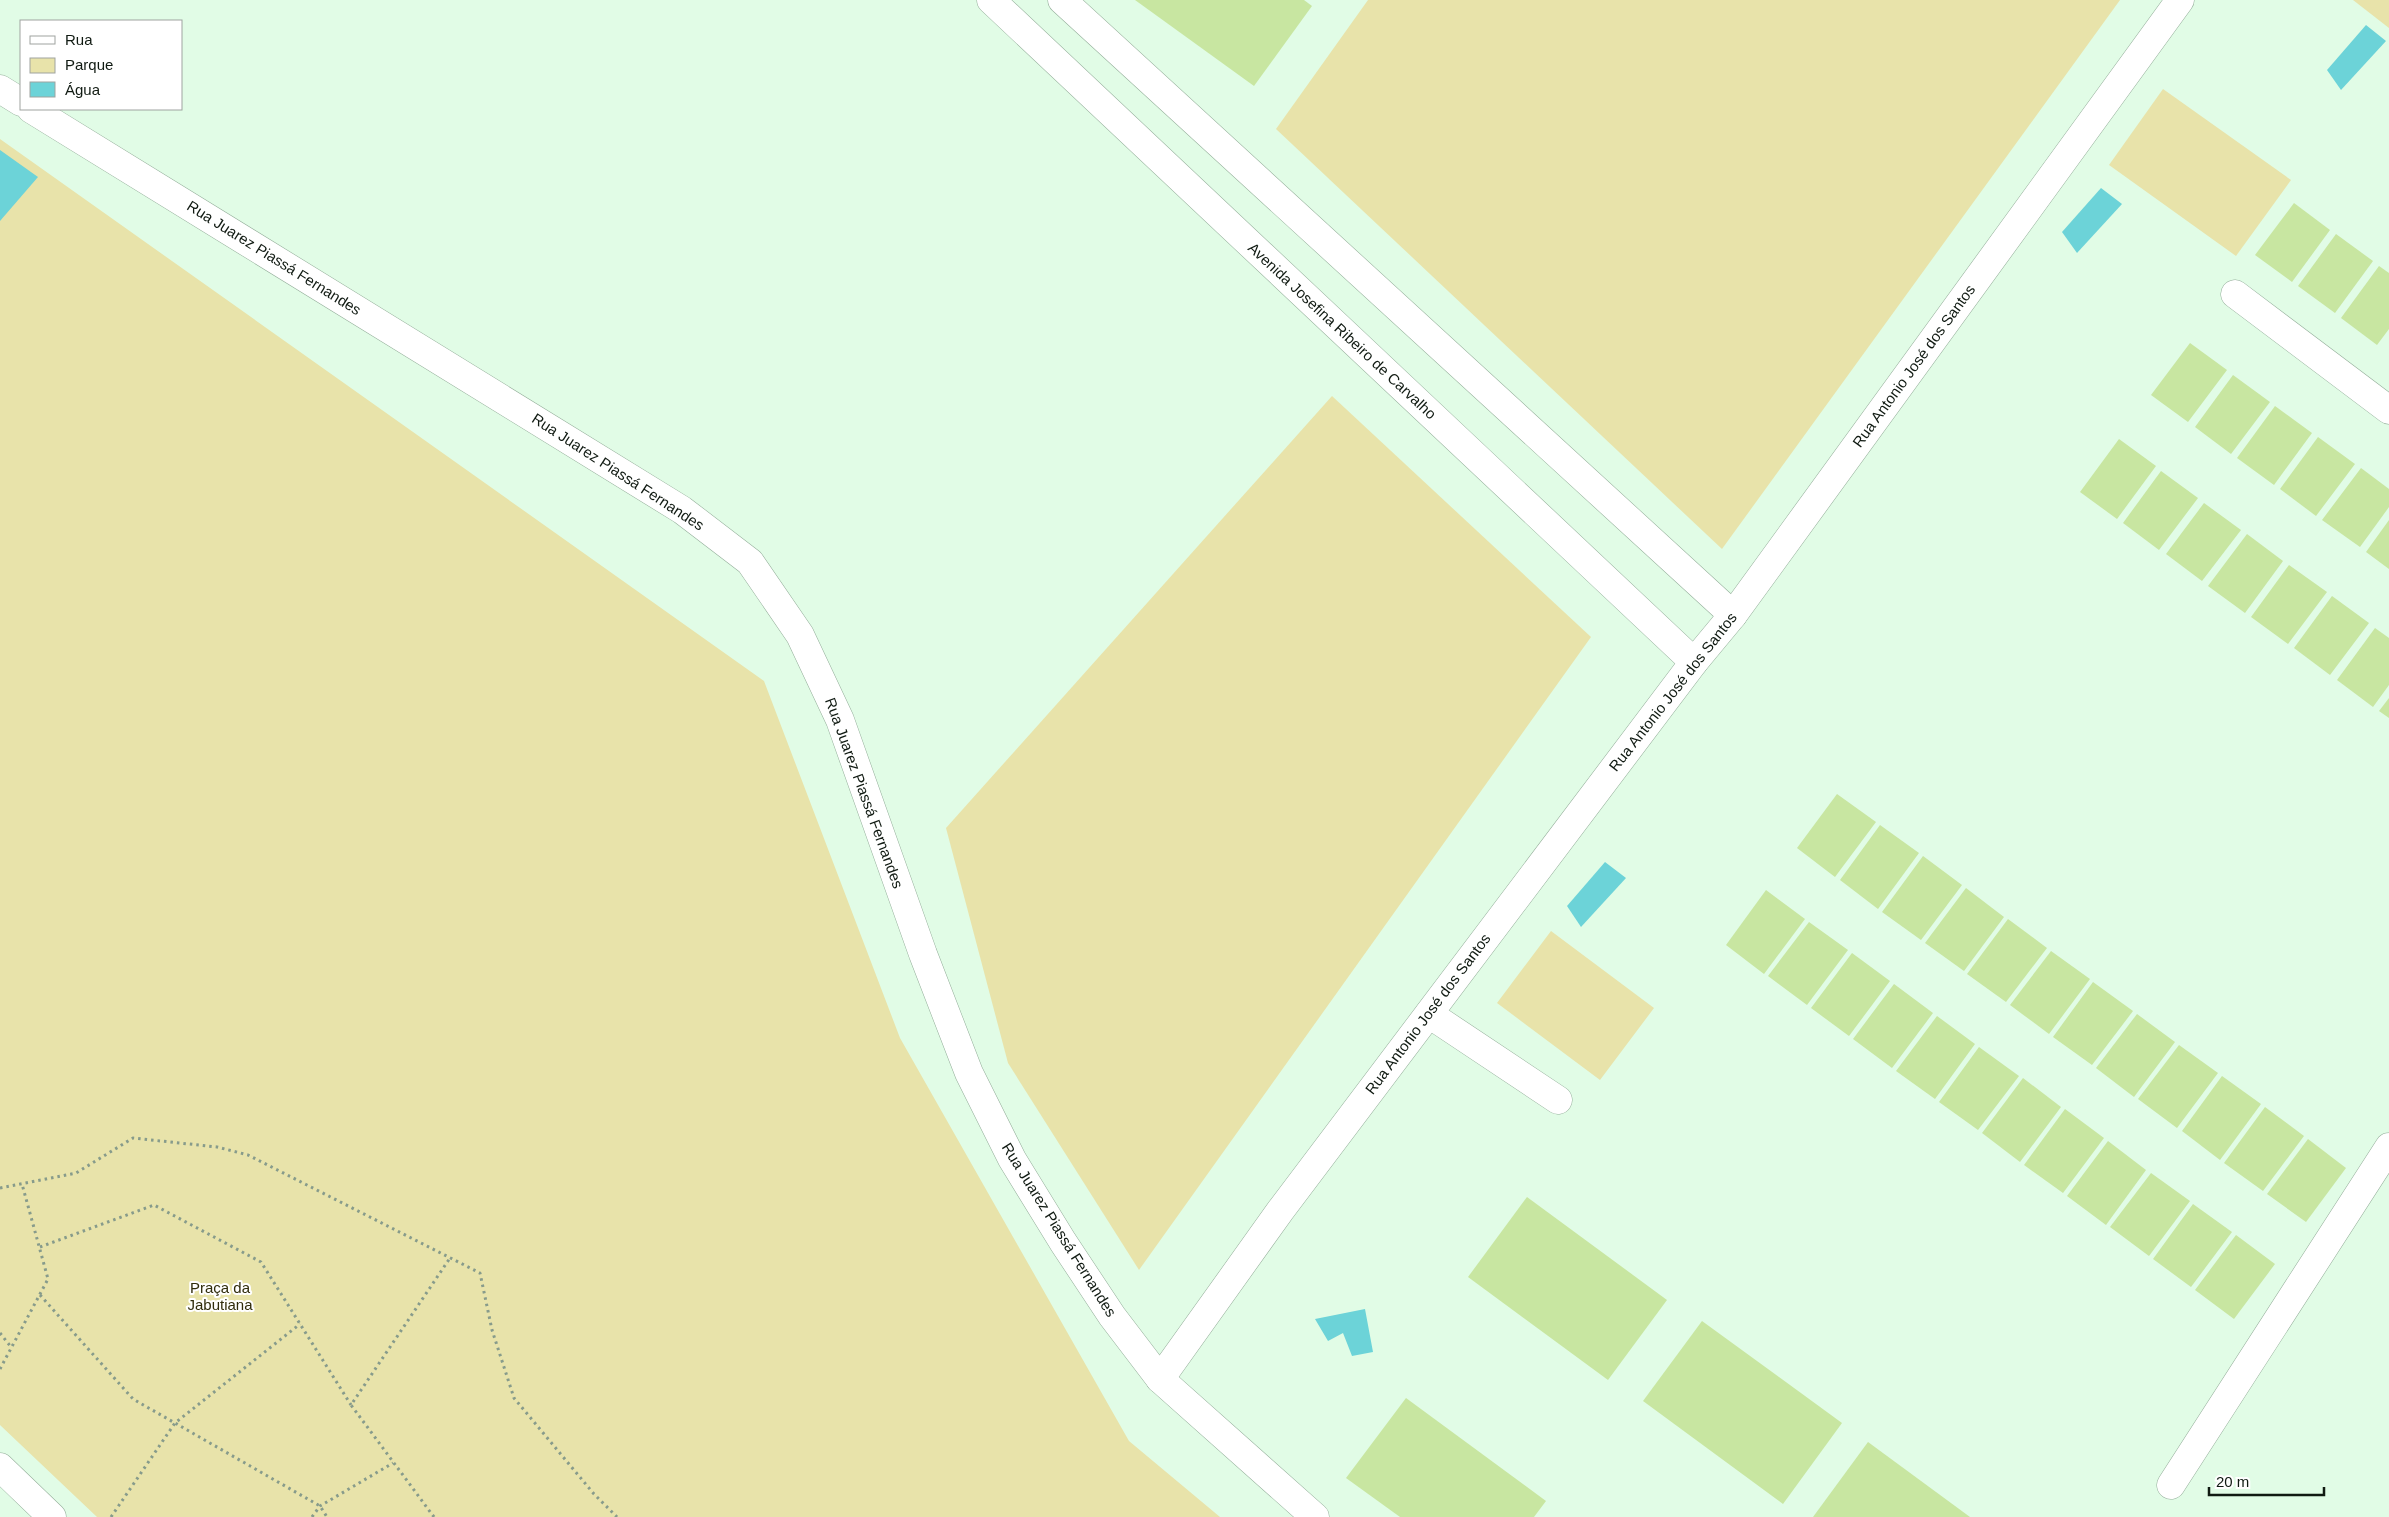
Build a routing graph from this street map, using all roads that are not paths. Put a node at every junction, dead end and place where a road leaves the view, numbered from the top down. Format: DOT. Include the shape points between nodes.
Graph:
graph roads {
  1 [pos="991,0"];
  2 [pos="1062,0"];
  3 [pos="2180,0"];
  4 [pos="0,89"];
  5 [pos="20,101"];
  6 [pos="34,110"];
  7 [pos="2234,294"];
  8 [pos="2389,410"];
  9 [pos="1733,615"];
  10 [pos="1694,662"];
  11 [pos="1429,1014"];
  12 [pos="1558,1100"];
  13 [pos="2389,1147"];
  14 [pos="1160,1379"];
  15 [pos="0,1467"];
  16 [pos="2171,1485"];
  17 [pos="52,1517"];
  18 [pos="1315,1517"];
  1 -- 10 [label="street, Avenida Josefina Ribeiro de Carvalho"];
  2 -- 9 [label="street"];
  3 -- 9 [label="street, Rua Antonio José dos Santos"];
  4 -- 5 [label="street"];
  6 -- 14 [label="street, Rua Juarez Piassá Fernandes" via="682,510 750,562 800,635 840,720 969,1073 1008,1151 1112,1316"];
  7 -- 8 [label="street"];
  9 -- 10 [label="street, Rua Antonio José dos Santos"];
  10 -- 11 [label="street, Rua Antonio José dos Santos"];
  11 -- 12 [label="street"];
  11 -- 14 [label="street, Rua Antonio José dos Santos" via="1280,1211"];
  13 -- 16 [label="street"];
  14 -- 18 [label="street, Rua Juarez Piassá Fernandes"];
  15 -- 17 [label="street"];
}
